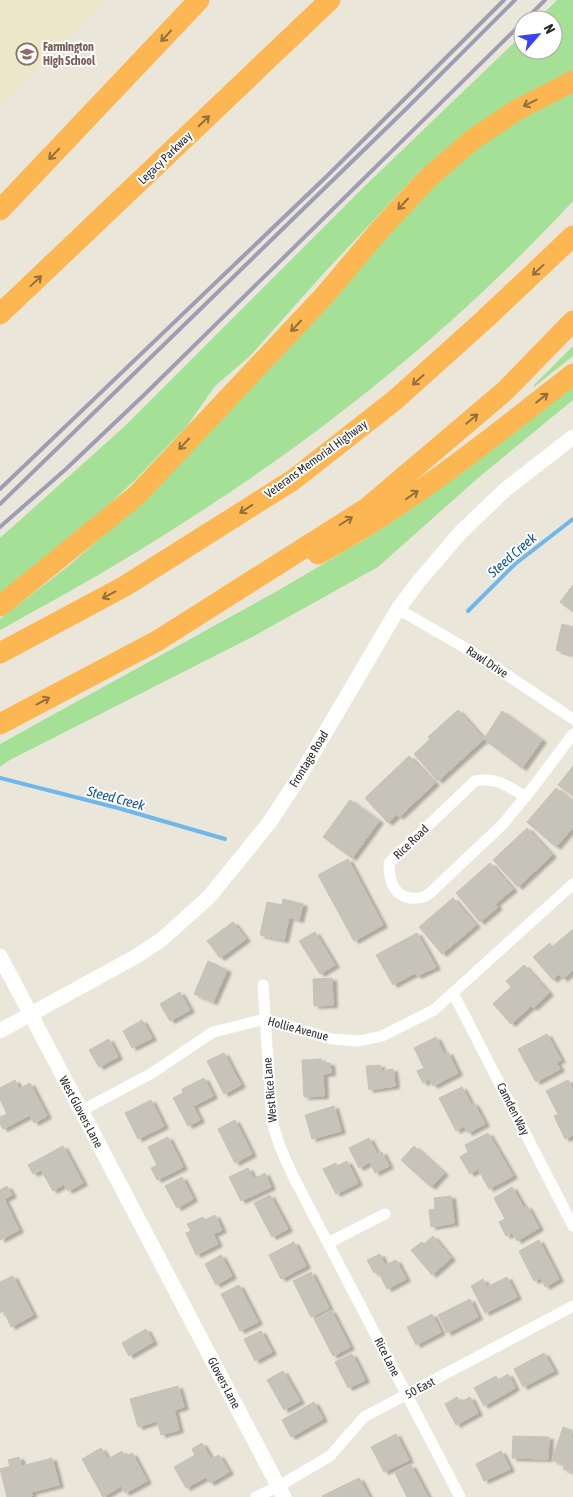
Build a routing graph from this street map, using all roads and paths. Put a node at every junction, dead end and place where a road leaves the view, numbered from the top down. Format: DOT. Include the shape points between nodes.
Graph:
graph roads {
  1 [pos="199,0"];
  2 [pos="330,0"];
  3 [pos="573,81"];
  4 [pos="0,210"];
  5 [pos="573,236"];
  6 [pos="0,314"];
  7 [pos="573,321"];
  8 [pos="573,374"];
  9 [pos="573,437"];
  10 [pos="0,606"];
  11 [pos="398,609"];
  12 [pos="157,641"];
  13 [pos="0,653"];
  14 [pos="573,718"];
  15 [pos="0,724"];
  16 [pos="573,734"];
  17 [pos="526,797"];
  18 [pos="573,884"];
  19 [pos="0,956"];
  20 [pos="263,985"];
  21 [pos="453,993"];
  22 [pos="32,1015"];
  23 [pos="265,1019"];
  24 [pos="0,1031"];
  25 [pos="81,1111"];
  26 [pos="385,1214"];
  27 [pos="573,1226"];
  28 [pos="328,1243"];
  29 [pos="164,1269"];
  30 [pos="573,1306"];
  31 [pos="407,1395"];
  32 [pos="282,1491"];
  33 [pos="256,1497"];
  34 [pos="460,1497"];
  1 -- 4 [label="highway, one-way"];
  6 -- 2 [label="highway, Legacy Parkway, one-way"];
  3 -- 10 [label="highway, one-way" via="515,111 472,140 428,178 324,296 137,495"];
  5 -- 13 [label="highway, Veterans Memorial Highway, one-way" via="395,400 292,480 125,586"];
  12 -- 7 [label="highway, one-way" via="367,508 506,390"];
  12 -- 8 [label="highway, one-way" via="360,532 440,476"];
  9 -- 11 [label="street, Frontage Road" via="506,490 460,533"];
  11 -- 14 [label="street, Rawl Drive" via="474,653"];
  11 -- 22 [label="street, Frontage Road" via="293,787 262,834 209,897 161,940"];
  15 -- 12 [label="highway, one-way"];
  16 -- 17 [label="street, Rice Road"];
  17 -- 17 [label="street, Rice Road" via="503,824 424,898 398,893 391,881 390,863 475,781 498,780"];
  18 -- 21 [label="street, Hollie Avenue"];
  19 -- 22 [label="street, West Glovers Lane"];
  20 -- 23 [label="street, West Rice Lane"];
  21 -- 23 [label="street, Hollie Avenue" via="434,1010 382,1036 359,1041 332,1039"];
  21 -- 27 [label="street, Camden Way"];
  22 -- 24 [label="street, Frontage Road"];
  22 -- 25 [label="street, West Glovers Lane"];
  23 -- 25 [label="street, Hollie Avenue" via="213,1032 152,1073"];
  23 -- 28 [label="street, West Rice Lane" via="272,1122 287,1162"];
  25 -- 29 [label="street, West Glovers Lane"];
  26 -- 28 [label="street"];
  28 -- 31 [label="street, Rice Lane"];
  29 -- 32 [label="street, Glovers Lane"];
  30 -- 31 [label="street, 50 East"];
  31 -- 32 [label="street, 50 East" via="364,1417 330,1456"];
  31 -- 34 [label="street, Rice Lane"];
  32 -- 33 [label="street, 50 East"];
}
